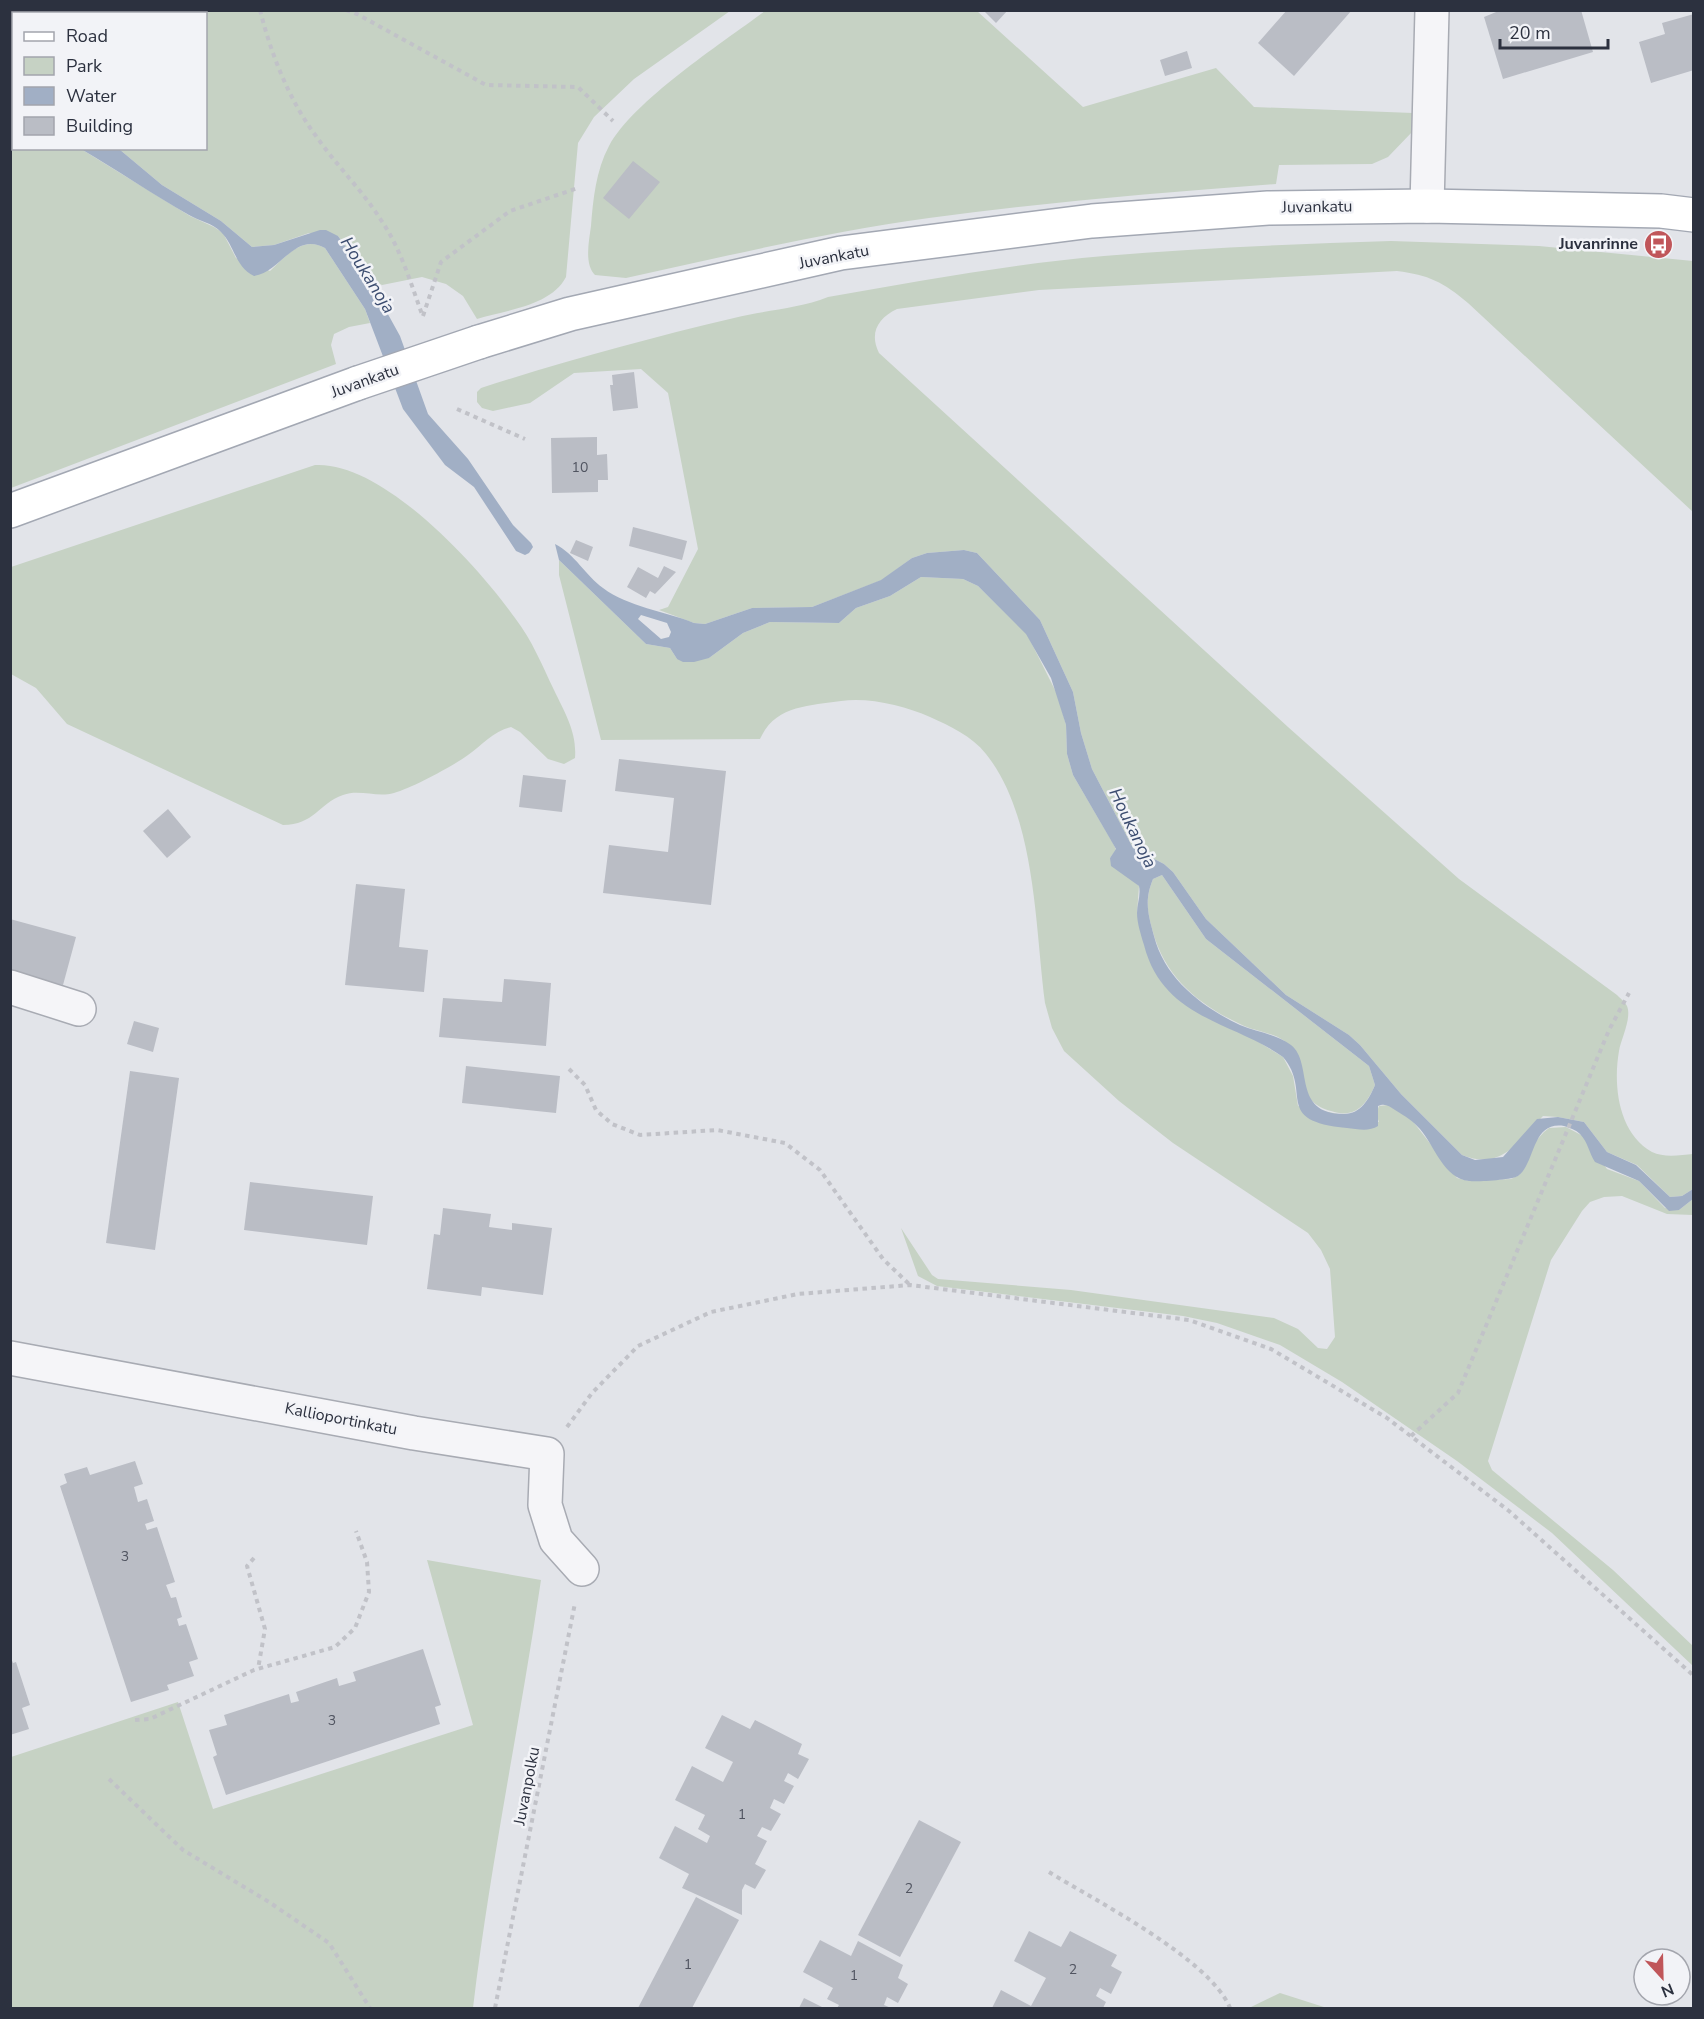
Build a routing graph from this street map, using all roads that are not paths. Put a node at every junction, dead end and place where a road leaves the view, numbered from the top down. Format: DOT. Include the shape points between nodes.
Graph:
graph roads {
  1 [pos="1432,10"];
  2 [pos="1426,206"];
  3 [pos="1694,215"];
  4 [pos="10,511"];
  5 [pos="10,987"];
  6 [pos="79,1009"];
  7 [pos="10,1358"];
  8 [pos="582,1569"];
  1 -- 2 [label="street"];
  2 -- 3 [label="main road, Juvankatu"];
  2 -- 4 [label="main road, Juvankatu, bridge" via="1268,208 1092,221 841,253 570,315 479,342"];
  5 -- 6 [label="street"];
  7 -- 8 [label="street, Kallioportinkatu" via="547,1455 545,1505 556,1540"];
}
